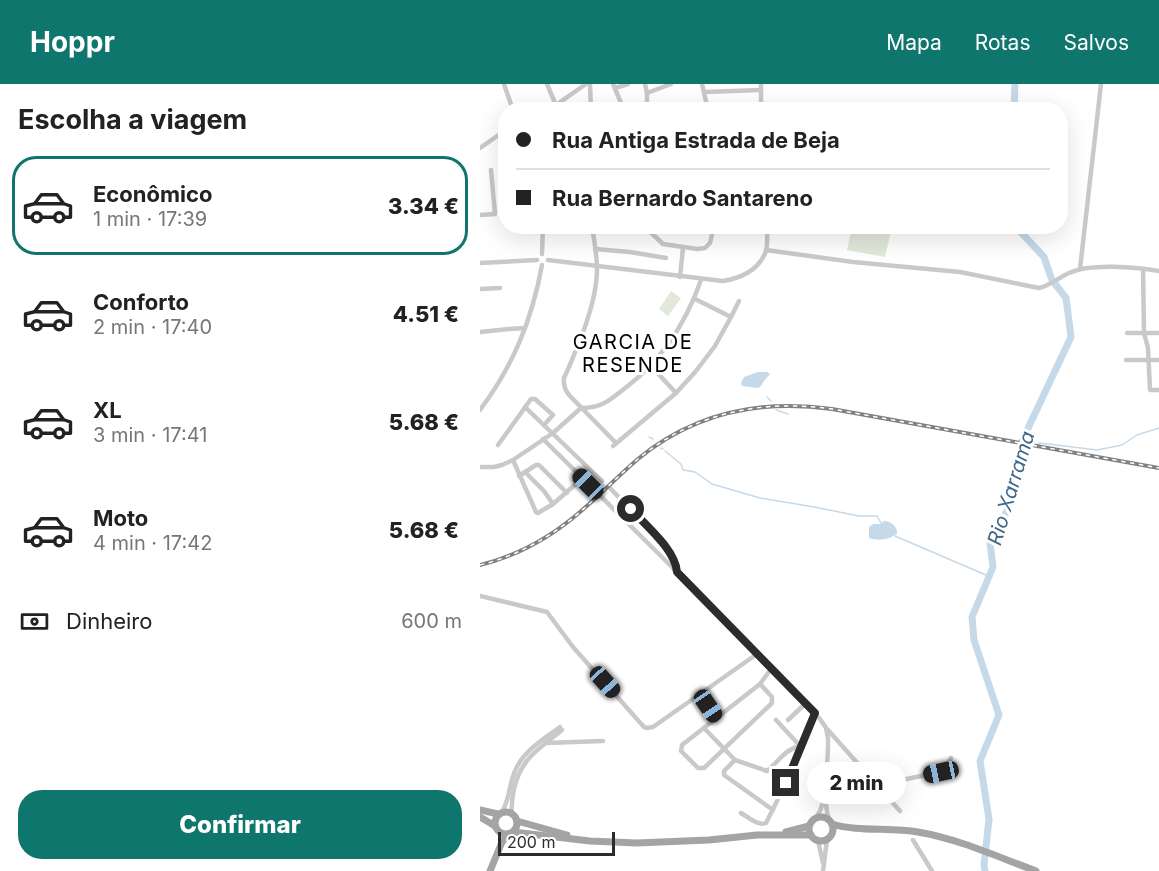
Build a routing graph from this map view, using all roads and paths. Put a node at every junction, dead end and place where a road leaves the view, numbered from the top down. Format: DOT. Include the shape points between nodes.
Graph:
graph roads {
  1 [pos="504,84"];
  2 [pos="547,84"];
  3 [pos="586,84"];
  4 [pos="590,84"];
  5 [pos="628,84"];
  6 [pos="645,84"];
  7 [pos="671,84"];
  8 [pos="702,84"];
  9 [pos="1101,84"];
  10 [pos="614,86"];
  11 [pos="761,87"];
  12 [pos="704,92"];
  13 [pos="647,93"];
  14 [pos="510,102"];
  15 [pos="555,102"];
  16 [pos="563,102"];
  17 [pos="591,102"];
  18 [pos="621,102"];
  19 [pos="647,102"];
  20 [pos="706,102"];
  21 [pos="498,136"];
  22 [pos="480,148"];
  23 [pos="491,170"];
  24 [pos="480,215"];
  25 [pos="543,234"];
  26 [pos="593,234"];
  27 [pos="652,234"];
  28 [pos="713,234"];
  29 [pos="767,234"];
  30 [pos="683,248"];
  31 [pos="595,249"];
  32 [pos="766,250"];
  33 [pos="542,255"];
  34 [pos="666,258"];
  35 [pos="537,260"];
  36 [pos="548,260"];
  37 [pos="480,263"];
  38 [pos="542,266"];
  39 [pos="597,267"];
  40 [pos="1080,269"];
  41 [pos="1143,269"];
  42 [pos="1159,271"];
  43 [pos="680,277"];
  44 [pos="701,280"];
  45 [pos="500,288"];
  46 [pos="480,289"];
  47 [pos="695,299"];
  48 [pos="739,302"];
  49 [pos="731,317"];
  50 [pos="525,328"];
  51 [pos="480,332"];
  52 [pos="1127,333"];
  53 [pos="1144,333"];
  54 [pos="1159,333"];
  55 [pos="1126,360"];
  56 [pos="1149,360"];
  57 [pos="1159,360"];
  58 [pos="651,366"];
  59 [pos="1159,390"];
  60 [pos="676,393"];
  61 [pos="482,403"];
  62 [pos="525,407"];
  63 [pos="582,408"];
  64 [pos="480,410"];
  65 [pos="544,425"];
  66 [pos="553,433"];
  67 [pos="543,439"];
  68 [pos="498,445"];
  69 [pos="513,460"];
  70 [pos="480,467"];
  71 [pos="525,472"];
  72 [pos="519,476"];
  73 [pos="602,481"];
  74 [pos="577,483"];
  75 [pos="610,488"];
  76 [pos="567,493"];
  77 [pos="553,504"];
  78 [pos="677,572"];
  79 [pos="480,596"];
  80 [pos="757,654"];
  81 [pos="768,664"];
  82 [pos="768,673"];
  83 [pos="777,674"];
  84 [pos="760,684"];
  85 [pos="699,694"];
  86 [pos="806,703"];
  87 [pos="815,713"];
  88 [pos="716,718"];
  89 [pos="776,720"];
  90 [pos="788,720"];
  91 [pos="704,728"];
  92 [pos="826,728"];
  93 [pos="603,741"];
  94 [pos="538,743"];
  95 [pos="545,743"];
  96 [pos="800,746"];
  97 [pos="723,749"];
  98 [pos="951,759"];
  99 [pos="735,760"];
  100 [pos="877,785"];
  101 [pos="825,797"];
  102 [pos="480,810"];
  103 [pos="773,810"];
  104 [pos="900,811"];
  105 [pos="500,813"];
  106 [pos="741,813"];
  107 [pos="512,814"];
  108 [pos="480,817"];
  109 [pos="815,819"];
  110 [pos="517,821"];
  111 [pos="830,822"];
  112 [pos="809,826"];
  113 [pos="496,828"];
  114 [pos="871,828"];
  115 [pos="511,833"];
  116 [pos="833,833"];
  117 [pos="775,834"];
  118 [pos="811,835"];
  119 [pos="827,840"];
  120 [pos="913,840"];
  121 [pos="590,841"];
  122 [pos="818,841"];
  123 [pos="491,868"];
  124 [pos="823,868"];
  125 [pos="932,871"];
  126 [pos="1036,871"];
  1 -- 14 [label="street"];
  2 -- 15 [label="street"];
  3 -- 16 [label="street"];
  4 -- 17 [label="street"];
  5 -- 10 [label="street"];
  6 -- 13 [label="street"];
  7 -- 13 [label="street"];
  8 -- 12 [label="street"];
  9 -- 40 [label="street"];
  10 -- 18 [label="street"];
  11 -- 12 [label="street"];
  12 -- 20 [label="street"];
  13 -- 19 [label="street"];
  21 -- 22 [label="street"];
  23 -- 24 [label="street" via="495,214"];
  25 -- 33 [label="street"];
  26 -- 31 [label="street"];
  27 -- 30 [label="street" via="663,244"];
  28 -- 30 [label="street" via="708,246"];
  29 -- 32 [label="street"];
  30 -- 43 [label="street"];
  31 -- 34 [label="street"];
  31 -- 39 [label="street"];
  32 -- 40 [label="street" via="960,272 1039,288"];
  32 -- 44 [label="street" via="745,275 723,281"];
  33 -- 35 [label="street"];
  33 -- 36 [label="street"];
  35 -- 37 [label="street"];
  35 -- 38 [label="street"];
  36 -- 38 [label="street"];
  36 -- 39 [label="street"];
  38 -- 50 [label="street"];
  39 -- 43 [label="street"];
  39 -- 63 [label="street" via="586,325 564,378 566,391"];
  40 -- 41 [label="street"];
  41 -- 42 [label="street"];
  41 -- 53 [label="street"];
  43 -- 44 [label="street"];
  44 -- 47 [label="street"];
  45 -- 46 [label="street"];
  47 -- 49 [label="street"];
  47 -- 58 [label="street"];
  48 -- 49 [label="street"];
  49 -- 60 [label="street" via="715,346"];
  50 -- 51 [label="street"];
  50 -- 61 [label="street" via="502,379"];
  52 -- 53 [label="street"];
  53 -- 54 [label="street"];
  53 -- 56 [label="street"];
  55 -- 56 [label="street"];
  56 -- 57 [label="street"];
  56 -- 59 [label="street" via="1150,390"];
  58 -- 60 [label="street"];
  58 -- 63 [label="street" via="604,404"];
  60 -- 63 [label="street" via="614,444"];
  61 -- 64 [label="street"];
  62 -- 65 [label="street"];
  62 -- 65 [label="street" via="535,399 553,416"];
  62 -- 68 [label="street"];
  63 -- 66 [label="street"];
  65 -- 66 [label="street"];
  66 -- 67 [label="street"];
  66 -- 73 [label="street"];
  67 -- 69 [label="street"];
  67 -- 78 [label="street"];
  69 -- 70 [label="street"];
  69 -- 72 [label="street"];
  71 -- 72 [label="street"];
  71 -- 76 [label="street" via="539,465"];
  71 -- 77 [label="street"];
  72 -- 77 [label="street" via="536,512"];
  74 -- 76 [label="street"];
  75 -- 78 [label="street" via="662,542"];
  76 -- 77 [label="street"];
  78 -- 80 [label="street"];
  79 -- 85 [label="street" via="547,612 644,727 653,727"];
  80 -- 81 [label="street"];
  80 -- 85 [label="street"];
  81 -- 82 [label="street"];
  81 -- 83 [label="street"];
  82 -- 83 [label="street"];
  82 -- 84 [label="street"];
  83 -- 86 [label="street"];
  84 -- 88 [label="street"];
  84 -- 97 [label="street" via="772,697 772,703"];
  85 -- 88 [label="street"];
  86 -- 87 [label="street"];
  86 -- 90 [label="street"];
  87 -- 92 [label="street"];
  87 -- 96 [label="street"];
  88 -- 91 [label="street"];
  89 -- 96 [label="street"];
  91 -- 97 [label="street"];
  91 -- 97 [label="street" via="682,745 681,751 702,769"];
  92 -- 100 [label="street"];
  92 -- 101 [label="street"];
  93 -- 95 [label="street"];
  94 -- 95 [label="street"];
  94 -- 95 [label="street" via="561,728"];
  94 -- 105 [label="street" via="518,764 508,801"];
  95 -- 107 [label="street" via="521,769"];
  96 -- 99 [label="street" via="786,752 766,771"];
  96 -- 103 [label="street"];
  97 -- 99 [label="street"];
  98 -- 100 [label="street" via="941,772"];
  99 -- 103 [label="street" via="724,775"];
  100 -- 104 [label="street"];
  101 -- 109 [label="street"];
  101 -- 111 [label="street"];
  102 -- 105 [label="main road"];
  103 -- 106 [label="street" via="764,824"];
  105 -- 107 [label="main road"];
  105 -- 113 [label="main road" via="495,819"];
  107 -- 110 [label="main road"];
  108 -- 113 [label="main road"];
  109 -- 111 [label="main road" via="822,817"];
  109 -- 112 [label="main road"];
  110 -- 115 [label="main road"];
  110 -- 121 [label="main road"];
  111 -- 114 [label="main road" via="841,827"];
  111 -- 116 [label="main road"];
  112 -- 117 [label="main road"];
  112 -- 118 [label="main road"];
  113 -- 115 [label="main road" via="502,834"];
  113 -- 123 [label="main road"];
  114 -- 116 [label="main road"];
  114 -- 126 [label="main road" via="922,833"];
  115 -- 121 [label="main road"];
  115 -- 123 [label="main road" via="502,842"];
  116 -- 119 [label="main road"];
  117 -- 118 [label="main road"];
  117 -- 121 [label="main road" via="667,842"];
  118 -- 122 [label="main road"];
  119 -- 122 [label="main road"];
  119 -- 124 [label="street"];
  120 -- 125 [label="street"];
  122 -- 124 [label="street"];
}
